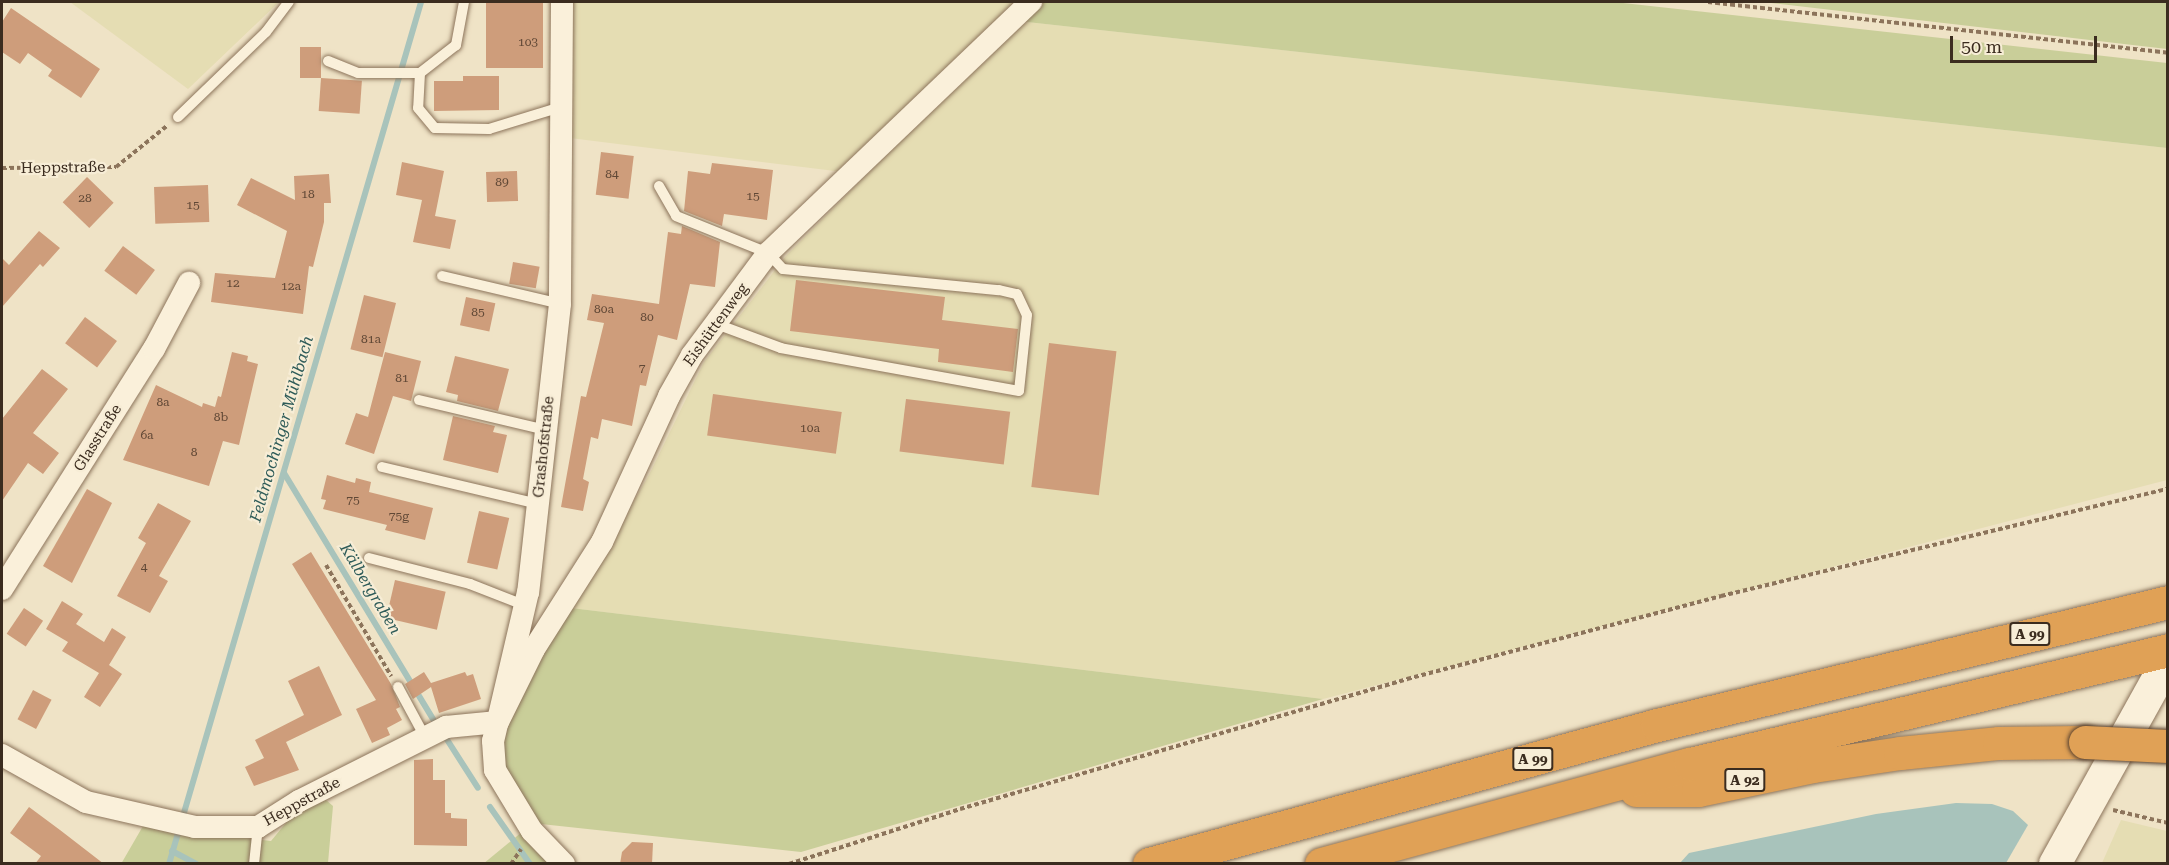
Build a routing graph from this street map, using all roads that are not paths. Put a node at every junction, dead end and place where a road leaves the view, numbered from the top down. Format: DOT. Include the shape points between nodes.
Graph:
graph roads {
  1 [pos="289,2"];
  2 [pos="464,2"];
  3 [pos="562,2"];
  4 [pos="1031,2"];
  5 [pos="328,62"];
  6 [pos="420,73"];
  7 [pos="561,107"];
  8 [pos="178,117"];
  9 [pos="659,186"];
  10 [pos="768,253"];
  11 [pos="441,276"];
  12 [pos="189,283"];
  13 [pos="560,304"];
  14 [pos="716,324"];
  15 [pos="419,400"];
  16 [pos="546,430"];
  17 [pos="382,467"];
  18 [pos="538,504"];
  19 [pos="369,558"];
  20 [pos="2,589"];
  21 [pos="524,605"];
  22 [pos="2155,605"];
  23 [pos="2168,650"];
  24 [pos="2168,660"];
  25 [pos="398,687"];
  26 [pos="498,722"];
  27 [pos="425,737"];
  28 [pos="2168,746"];
  29 [pos="2,755"];
  30 [pos="1589,790"];
  31 [pos="258,827"];
  32 [pos="254,864"];
  33 [pos="564,864"];
  34 [pos="1149,864"];
  35 [pos="1321,864"];
  36 [pos="2055,864"];
  1 -- 8 [label="lane" via="266,32"];
  2 -- 6 [label="lane" via="456,45"];
  3 -- 7 [label="street, Grashofstraße"];
  4 -- 10 [label="street, Eishüttenweg"];
  5 -- 6 [label="lane" via="358,73"];
  6 -- 7 [label="lane" via="418,108 435,128 489,129"];
  7 -- 13 [label="street, Grashofstraße"];
  9 -- 10 [label="lane" via="676,216"];
  10 -- 14 [label="street, Eishüttenweg"];
  10 -- 14 [label="lane" via="783,269 1017,294 1027,315 1019,391 781,348"];
  11 -- 13 [label="lane"];
  12 -- 20 [label="street, Glasstraße" via="154,349"];
  13 -- 16 [label="street, Grashofstraße"];
  14 -- 26 [label="street, Eishüttenweg" via="669,396 602,542 534,649"];
  15 -- 16 [label="lane"];
  16 -- 18 [label="street, Grashofstraße"];
  17 -- 18 [label="lane"];
  18 -- 21 [label="street, Grashofstraße"];
  19 -- 21 [label="lane" via="470,584"];
  21 -- 26 [label="street, Grashofstraße"];
  22 -- 34 [label="highway, A 99" via="1657,725"];
  23 -- 30 [label="highway"];
  24 -- 36 [label="main road"];
  25 -- 27 [label="lane"];
  26 -- 27 [label="street, Heppstraße" via="446,727"];
  26 -- 33 [label="street, Grashofstraße" via="493,741 495,770 532,831"];
  27 -- 31 [label="street, Heppstraße" via="299,801"];
  28 -- 30 [label="highway, A 92, bridge" via="1999,743 1813,766 1698,790"];
  29 -- 31 [label="street, Heppstraße" via="86,802 195,827"];
  30 -- 35 [label="highway"];
  31 -- 32 [label="lane"];
}
